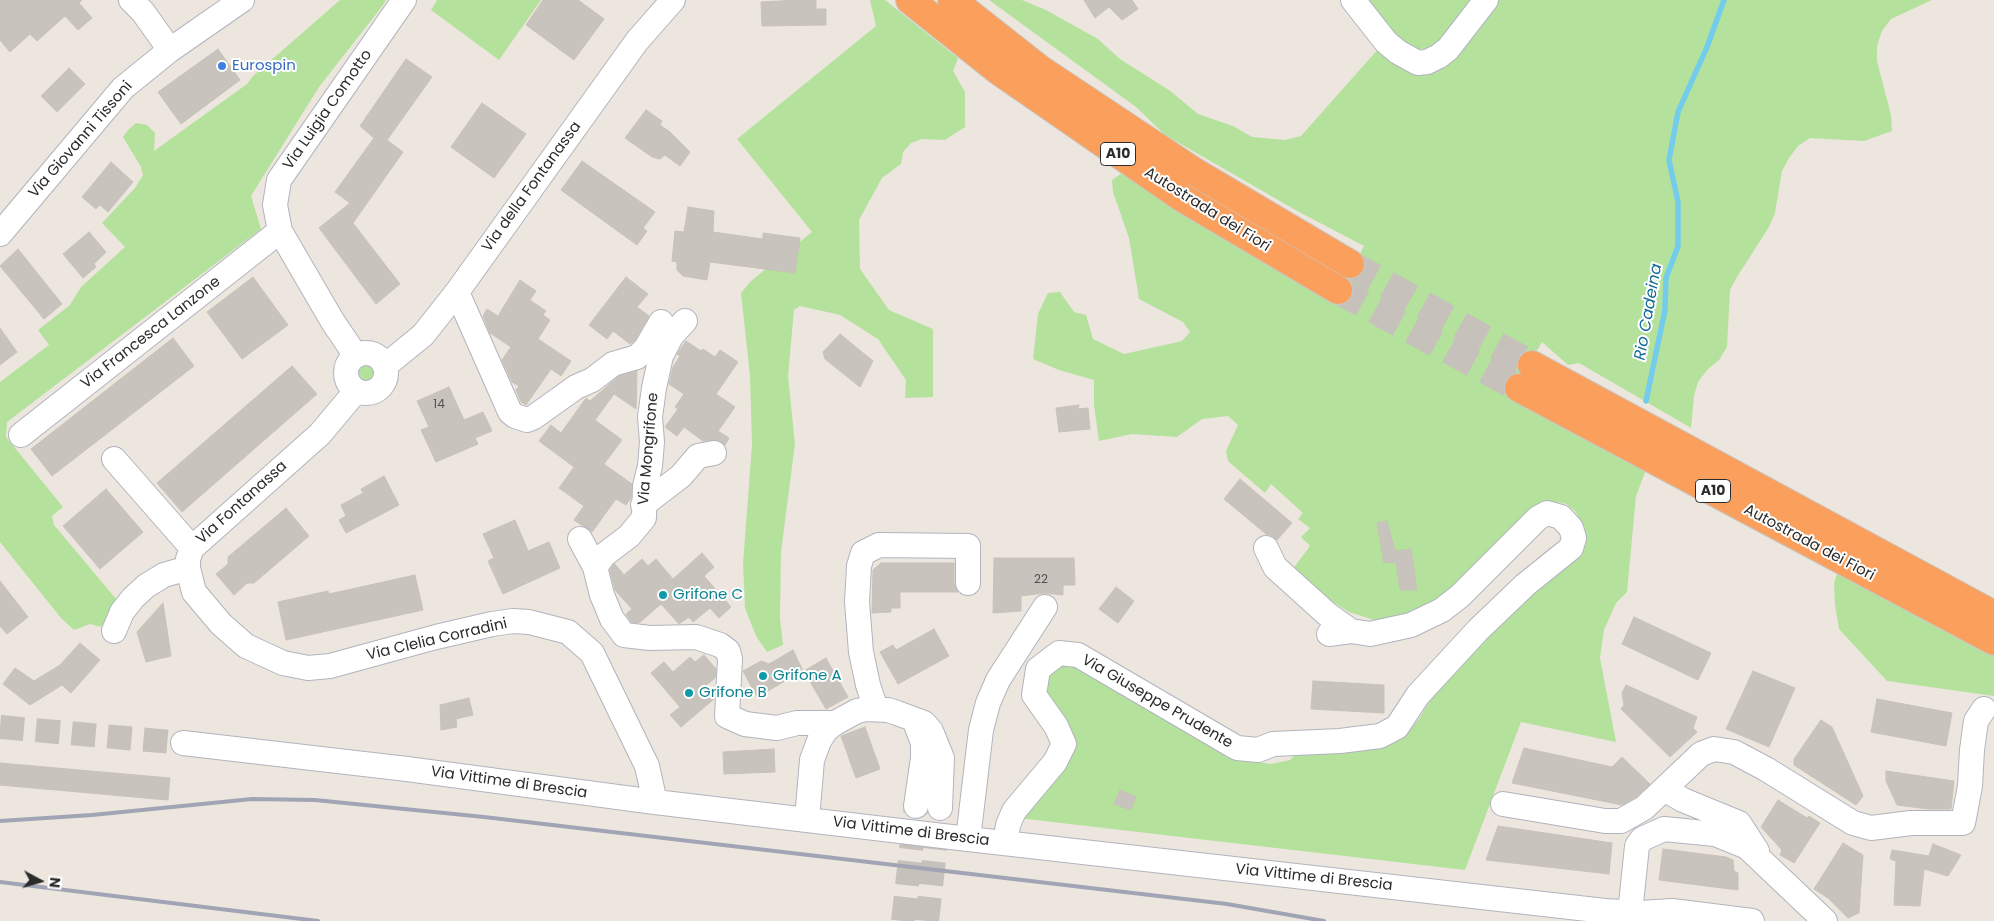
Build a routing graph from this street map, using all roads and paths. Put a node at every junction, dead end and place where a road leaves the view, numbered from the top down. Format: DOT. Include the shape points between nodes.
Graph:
graph roads {
  1 [pos="131,0"];
  2 [pos="242,0"];
  3 [pos="404,0"];
  4 [pos="673,0"];
  5 [pos="910,0"];
  6 [pos="952,0"];
  7 [pos="1353,0"];
  8 [pos="1486,0"];
  9 [pos="170,50"];
  10 [pos="280,231"];
  11 [pos="0,234"];
  12 [pos="1350,264"];
  13 [pos="1338,290"];
  14 [pos="457,292"];
  15 [pos="684,321"];
  16 [pos="661,322"];
  17 [pos="356,356"];
  18 [pos="384,366"];
  19 [pos="1526,376"];
  20 [pos="356,391"];
  21 [pos="21,435"];
  22 [pos="714,453"];
  23 [pos="114,459"];
  24 [pos="643,505"];
  25 [pos="580,539"];
  26 [pos="1266,548"];
  27 [pos="190,558"];
  28 [pos="1874,564"];
  29 [pos="595,568"];
  30 [pos="968,583"];
  31 [pos="1045,607"];
  32 [pos="1994,615"];
  33 [pos="114,631"];
  34 [pos="1994,641"];
  35 [pos="876,709"];
  36 [pos="1984,709"];
  37 [pos="914,720"];
  38 [pos="835,723"];
  39 [pos="183,743"];
  40 [pos="1664,789"];
  41 [pos="655,802"];
  42 [pos="1504,804"];
  43 [pos="916,806"];
  44 [pos="940,808"];
  45 [pos="807,819"];
  46 [pos="968,839"];
  47 [pos="1005,843"];
  48 [pos="1764,862"];
  49 [pos="1643,916"];
  50 [pos="1752,921"];
  51 [pos="1825,921"];
  1 -- 9 [label="street"];
  2 -- 9 [label="street, Via Giovanni Tissoni"];
  3 -- 10 [label="street, Via Luigia Comotto" via="279,180 275,205"];
  4 -- 14 [label="street, Via della Fontanassa" via="637,41"];
  5 -- 13 [label="highway, Autostrada dei Fiori / A10" via="999,72 1181,197"];
  6 -- 12 [label="highway, Autostrada dei Fiori / A10" via="1041,70 1193,171"];
  7 -- 8 [label="street" via="1386,42 1418,63 1427,62 1448,49"];
  9 -- 11 [label="street, Via Giovanni Tissoni" via="122,88"];
  10 -- 17 [label="street, Via Luigia Comotto" via="332,322"];
  10 -- 21 [label="street, Via Francesca Lanzone"];
  14 -- 16 [label="street" via="510,412 527,420 613,364 637,357"];
  14 -- 18 [label="street, Via della Fontanassa" via="423,335"];
  15 -- 24 [label="street, Via Mongrifone" via="661,356 650,417 651,458"];
  17 -- 18 [label="street" via="367,353 378,357"];
  17 -- 20 [label="street" via="346,373 348,383"];
  18 -- 20 [label="street" via="385,378 379,388 369,393"];
  19 -- 28 [label="highway, Autostrada dei Fiori / A10"];
  20 -- 27 [label="street, Via Fontanassa" via="320,434"];
  22 -- 24 [label="street" via="698,456 681,476"];
  23 -- 27 [label="street"];
  24 -- 29 [label="street, Via Mongrifone" via="644,518 629,536 604,555"];
  25 -- 29 [label="street"];
  26 -- 47 [label="street, Via Giuseppe Prudente" via="1275,567 1327,614 1340,633 1370,634 1411,626 1442,610 1547,513 1561,517 1571,528 1574,538 1571,548 1525,585 1478,630 1418,695 1397,728 1380,736 1273,744 1258,750 1237,748 1078,655 1059,652 1038,668 1034,696 1056,726 1064,744 1055,762 1014,811"];
  27 -- 33 [label="street, Via Fontanassa" via="133,598 122,612"];
  27 -- 41 [label="street, Via Clelia Corradini" via="194,592 221,624 246,646 283,663 308,668 330,666 436,637 513,621 568,632 592,653 647,766"];
  28 -- 32 [label="highway, Autostrada dei Fiori / A10"];
  28 -- 34 [label="highway, Autostrada dei Fiori / A10"];
  29 -- 38 [label="street" via="612,619 624,635 696,637 728,651 728,716 745,724 777,728 797,723"];
  30 -- 35 [label="street" via="968,546 879,546 862,553 857,602 861,652"];
  31 -- 46 [label="street" via="998,680 988,704 981,730"];
  35 -- 37 [label="street"];
  35 -- 38 [label="street" via="857,711"];
  36 -- 40 [label="street" via="1976,721 1970,786 1962,823 1911,823 1870,828 1853,824 1766,769 1734,752 1714,748 1701,754"];
  37 -- 43 [label="street" via="923,743"];
  37 -- 44 [label="street" via="924,722 931,731 942,758"];
  38 -- 45 [label="street" via="826,730 812,760"];
  39 -- 41 [label="street, Via Vittime di Brescia"];
  40 -- 42 [label="street" via="1644,808 1620,821"];
  40 -- 48 [label="street" via="1738,823"];
  41 -- 45 [label="street, Via Vittime di Brescia"];
  45 -- 46 [label="street, Via Vittime di Brescia"];
  46 -- 47 [label="street, Via Vittime di Brescia"];
  47 -- 49 [label="street, Via Vittime di Brescia"];
  48 -- 49 [label="street" via="1747,847 1715,834 1664,829 1650,834 1637,846"];
  48 -- 51 [label="street"];
  49 -- 50 [label="street, Via Vittime di Brescia" via="1672,911"];
}
